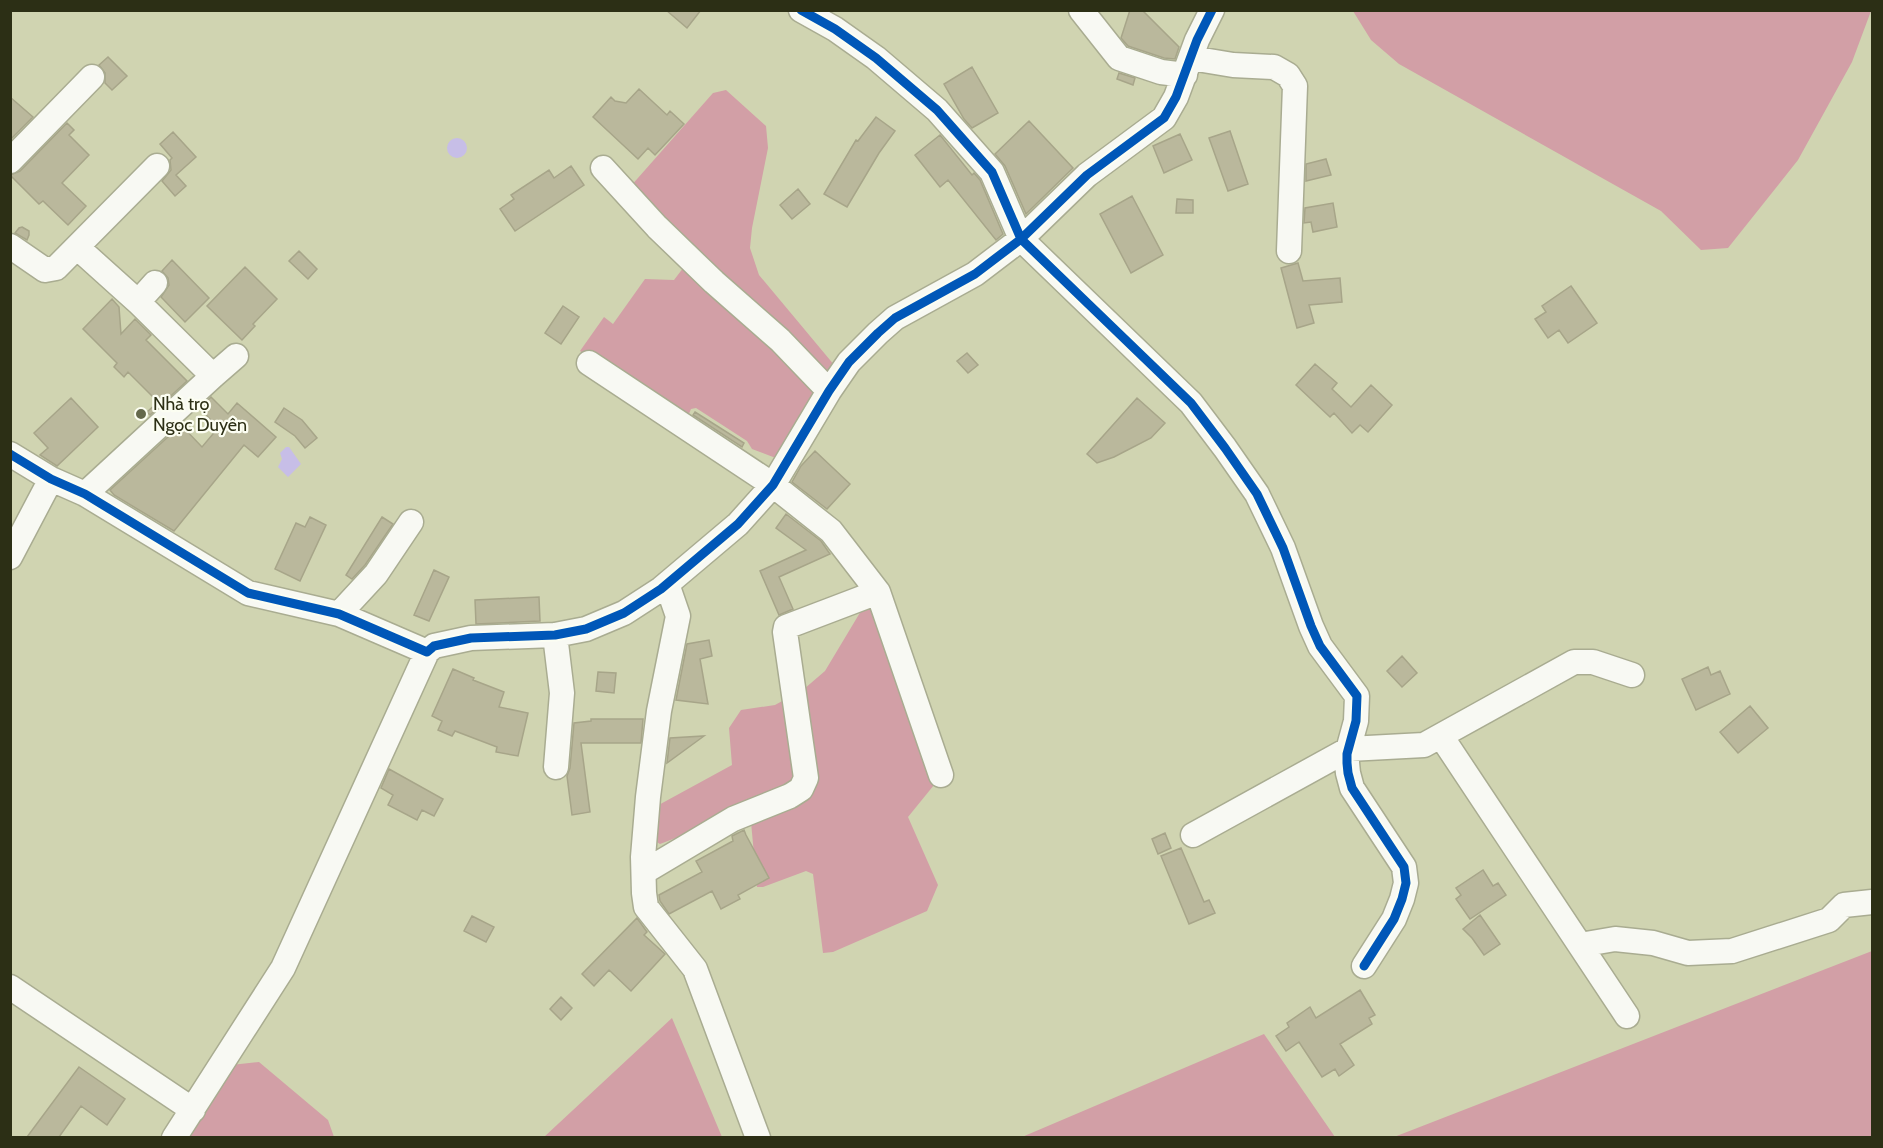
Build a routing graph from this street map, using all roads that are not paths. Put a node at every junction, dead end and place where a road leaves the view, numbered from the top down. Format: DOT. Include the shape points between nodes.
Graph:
graph roads {
  1 [pos="801,10"];
  2 [pos="1081,10"];
  3 [pos="1212,10"];
  4 [pos="1188,66"];
  5 [pos="92,77"];
  6 [pos="10,161"];
  7 [pos="158,166"];
  8 [pos="603,168"];
  9 [pos="1021,239"];
  10 [pos="10,246"];
  11 [pos="78,248"];
  12 [pos="1289,251"];
  13 [pos="155,283"];
  14 [pos="138,302"];
  15 [pos="236,356"];
  16 [pos="590,363"];
  17 [pos="213,376"];
  18 [pos="829,391"];
  19 [pos="10,454"];
  20 [pos="51,479"];
  21 [pos="773,485"];
  22 [pos="85,494"];
  23 [pos="411,522"];
  24 [pos="10,557"];
  25 [pos="667,584"];
  26 [pos="878,591"];
  27 [pos="339,614"];
  28 [pos="555,634"];
  29 [pos="427,652"];
  30 [pos="1632,675"];
  31 [pos="1442,736"];
  32 [pos="1349,749"];
  33 [pos="556,767"];
  34 [pos="941,775"];
  35 [pos="1193,834"];
  36 [pos="644,872"];
  37 [pos="1872,902"];
  38 [pos="1580,945"];
  39 [pos="1364,966"];
  40 [pos="10,987"];
  41 [pos="1627,1016"];
  42 [pos="193,1110"];
  43 [pos="174,1137"];
  44 [pos="758,1137"];
  1 -- 9 [label="street" via="876,58 937,110 993,172"];
  2 -- 4 [label="street" via="1119,58 1161,72"];
  3 -- 4 [label="street"];
  4 -- 9 [label="street" via="1164,118 1088,176"];
  4 -- 12 [label="street" via="1274,67 1288,75 1295,86"];
  5 -- 6 [label="street"];
  7 -- 11 [label="street"];
  8 -- 18 [label="street" via="657,227 780,340"];
  9 -- 18 [label="street" via="975,274 895,318 849,362"];
  9 -- 32 [label="street" via="1191,403 1257,494 1283,548 1320,646 1357,696"];
  10 -- 11 [label="street" via="45,270 56,268"];
  11 -- 14 [label="street"];
  13 -- 14 [label="street"];
  14 -- 17 [label="street"];
  15 -- 17 [label="street"];
  16 -- 21 [label="street"];
  17 -- 22 [label="street"];
  18 -- 21 [label="street"];
  19 -- 20 [label="street"];
  20 -- 22 [label="street"];
  20 -- 24 [label="street"];
  21 -- 25 [label="street" via="738,524"];
  21 -- 26 [label="street" via="831,531"];
  22 -- 27 [label="street" via="249,593"];
  23 -- 27 [label="street" via="376,574"];
  25 -- 28 [label="street" via="624,613 586,629"];
  25 -- 36 [label="street" via="678,616 659,711 648,796"];
  26 -- 34 [label="street"];
  26 -- 36 [label="street" via="786,627 806,778 801,789 733,819"];
  27 -- 29 [label="street"];
  28 -- 29 [label="street" via="471,638 434,646"];
  28 -- 33 [label="street" via="562,693"];
  29 -- 42 [label="street" via="283,968"];
  30 -- 31 [label="street" via="1593,662 1574,662"];
  31 -- 32 [label="street" via="1424,745"];
  31 -- 38 [label="street"];
  32 -- 35 [label="street"];
  32 -- 39 [label="street" via="1347,763 1352,788 1404,867 1406,883 1394,919"];
  36 -- 44 [label="street" via="646,907 695,969"];
  37 -- 38 [label="street" via="1844,905 1829,920 1732,951 1688,953 1653,943 1615,939"];
  38 -- 41 [label="street"];
  40 -- 42 [label="street"];
  42 -- 43 [label="street"];
}
